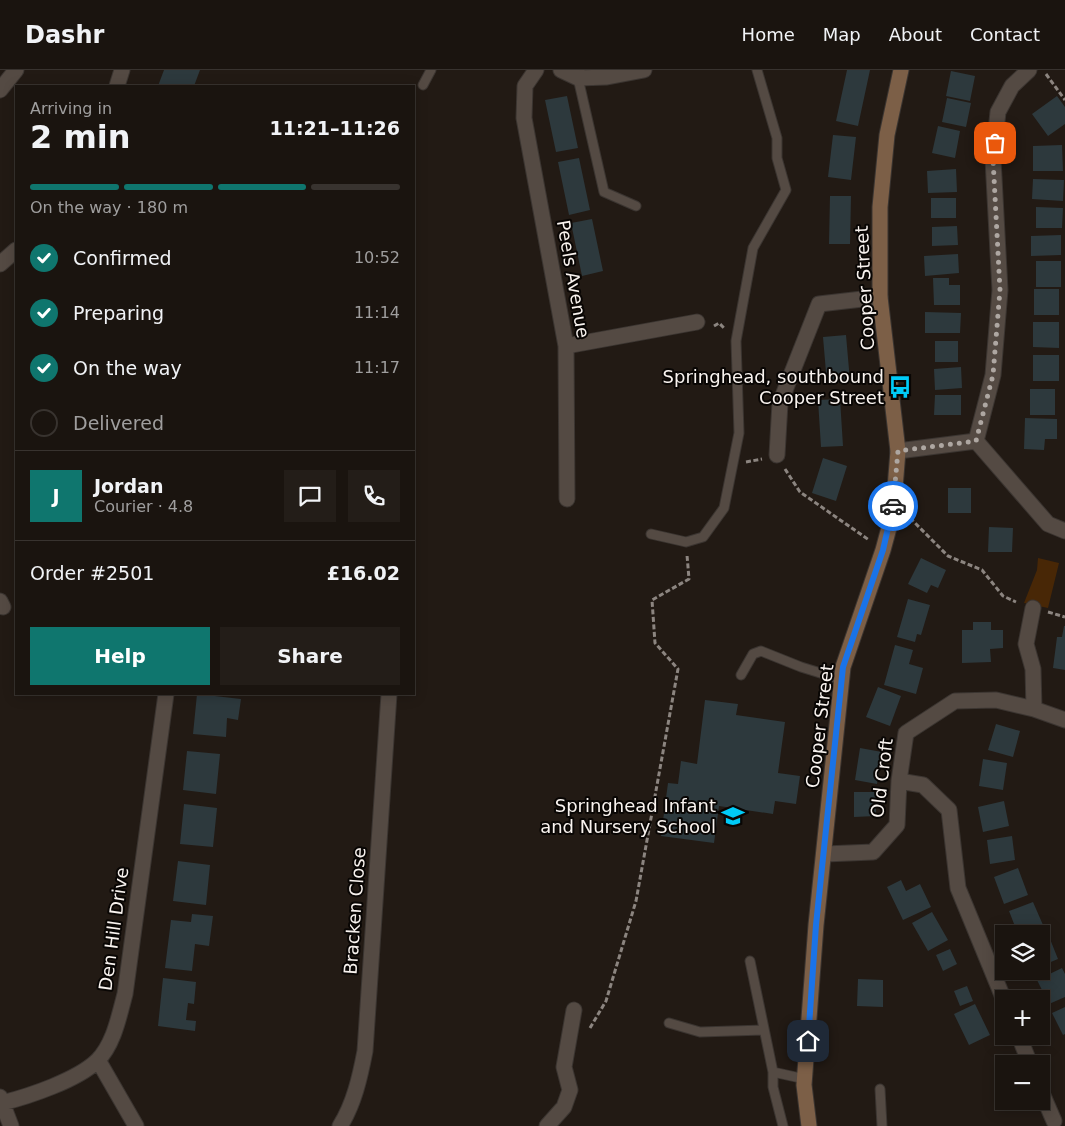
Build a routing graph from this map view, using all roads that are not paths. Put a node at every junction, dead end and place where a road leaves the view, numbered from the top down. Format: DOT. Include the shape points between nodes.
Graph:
graph roads {
  1 [pos="16,70"];
  2 [pos="122,70"];
  3 [pos="431,70"];
  4 [pos="536,70"];
  5 [pos="561,70"];
  6 [pos="644,70"];
  7 [pos="757,70"];
  8 [pos="901,70"];
  9 [pos="1029,70"];
  10 [pos="579,74"];
  11 [pos="117,85"];
  12 [pos="423,85"];
  13 [pos="0,90"];
  14 [pos="636,206"];
  15 [pos="15,251"];
  16 [pos="0,264"];
  17 [pos="880,297"];
  18 [pos="697,322"];
  19 [pos="566,346"];
  20 [pos="976,441"];
  21 [pos="898,451"];
  22 [pos="777,455"];
  23 [pos="567,499"];
  24 [pos="1065,531"];
  25 [pos="651,534"];
  26 [pos="1033,608"];
  27 [pos="741,675"];
  28 [pos="843,680"];
  29 [pos="166,695"];
  30 [pos="388,695"];
  31 [pos="1034,709"];
  32 [pos="1065,720"];
  33 [pos="899,781"];
  34 [pos="824,854"];
  35 [pos="750,961"];
  36 [pos="1000,990"];
  37 [pos="574,1010"];
  38 [pos="669,1023"];
  39 [pos="764,1030"];
  40 [pos="98,1060"];
  41 [pos="773,1072"];
  42 [pos="805,1080"];
  43 [pos="880,1089"];
  44 [pos="1,1100"];
  45 [pos="1049,1110"];
  46 [pos="1054,1121"];
  47 [pos="11,1126"];
  48 [pos="136,1126"];
  49 [pos="340,1126"];
  50 [pos="548,1126"];
  51 [pos="783,1126"];
  52 [pos="809,1126"];
  53 [pos="883,1126"];
  1 -- 13 [label="street"];
  2 -- 11 [label="street"];
  3 -- 12 [label="lane"];
  4 -- 19 [label="street, Peels Avenue" via="526,86 524,118"];
  5 -- 10 [label="street"];
  6 -- 10 [label="street" via="607,78"];
  7 -- 25 [label="lane" via="777,138 777,158 786,190 753,248 736,341 739,433 724,508 702,537 686,542"];
  8 -- 17 [label="street, Cooper Street" via="887,135 880,207"];
  9 -- 20 [label="street" via="1012,86 998,112 993,159 1000,290 993,375"];
  10 -- 14 [label="lane" via="604,192"];
  15 -- 16 [label="street"];
  17 -- 21 [label="street, Cooper Street"];
  17 -- 22 [label="street" via="819,304 780,403"];
  18 -- 19 [label="street"];
  19 -- 23 [label="street, Peels Avenue"];
  20 -- 21 [label="street"];
  20 -- 24 [label="street" via="1048,524"];
  21 -- 28 [label="street, Cooper Street" via="893,513 843,667"];
  26 -- 31 [label="street" via="1026,644 1033,670"];
  27 -- 28 [label="lane" via="753,654 761,651"];
  28 -- 34 [label="street, Cooper Street"];
  29 -- 40 [label="street, Den Hill Drive" via="125,994 118,1022"];
  30 -- 49 [label="street, Bracken Close" via="364,1051 354,1094"];
  31 -- 32 [label="street, Old Croft"];
  31 -- 33 [label="street, Old Croft" via="996,700 955,701 906,733"];
  33 -- 34 [label="street, Old Croft" via="897,825 874,852"];
  33 -- 36 [label="street" via="923,785 949,810 958,888"];
  34 -- 42 [label="street, Cooper Street"];
  35 -- 39 [label="lane"];
  37 -- 50 [label="street" via="564,1066 570,1090 564,1107"];
  38 -- 39 [label="lane" via="700,1032"];
  39 -- 41 [label="lane"];
  40 -- 44 [label="street, Den Hill Drive" via="83,1072 27,1097"];
  40 -- 48 [label="street"];
  41 -- 42 [label="lane"];
  41 -- 51 [label="lane" via="773,1087"];
  42 -- 52 [label="street, Cooper Street"];
  43 -- 53 [label="lane"];
  44 -- 47 [label="street"];
  45 -- 46 [label="street"];
}
